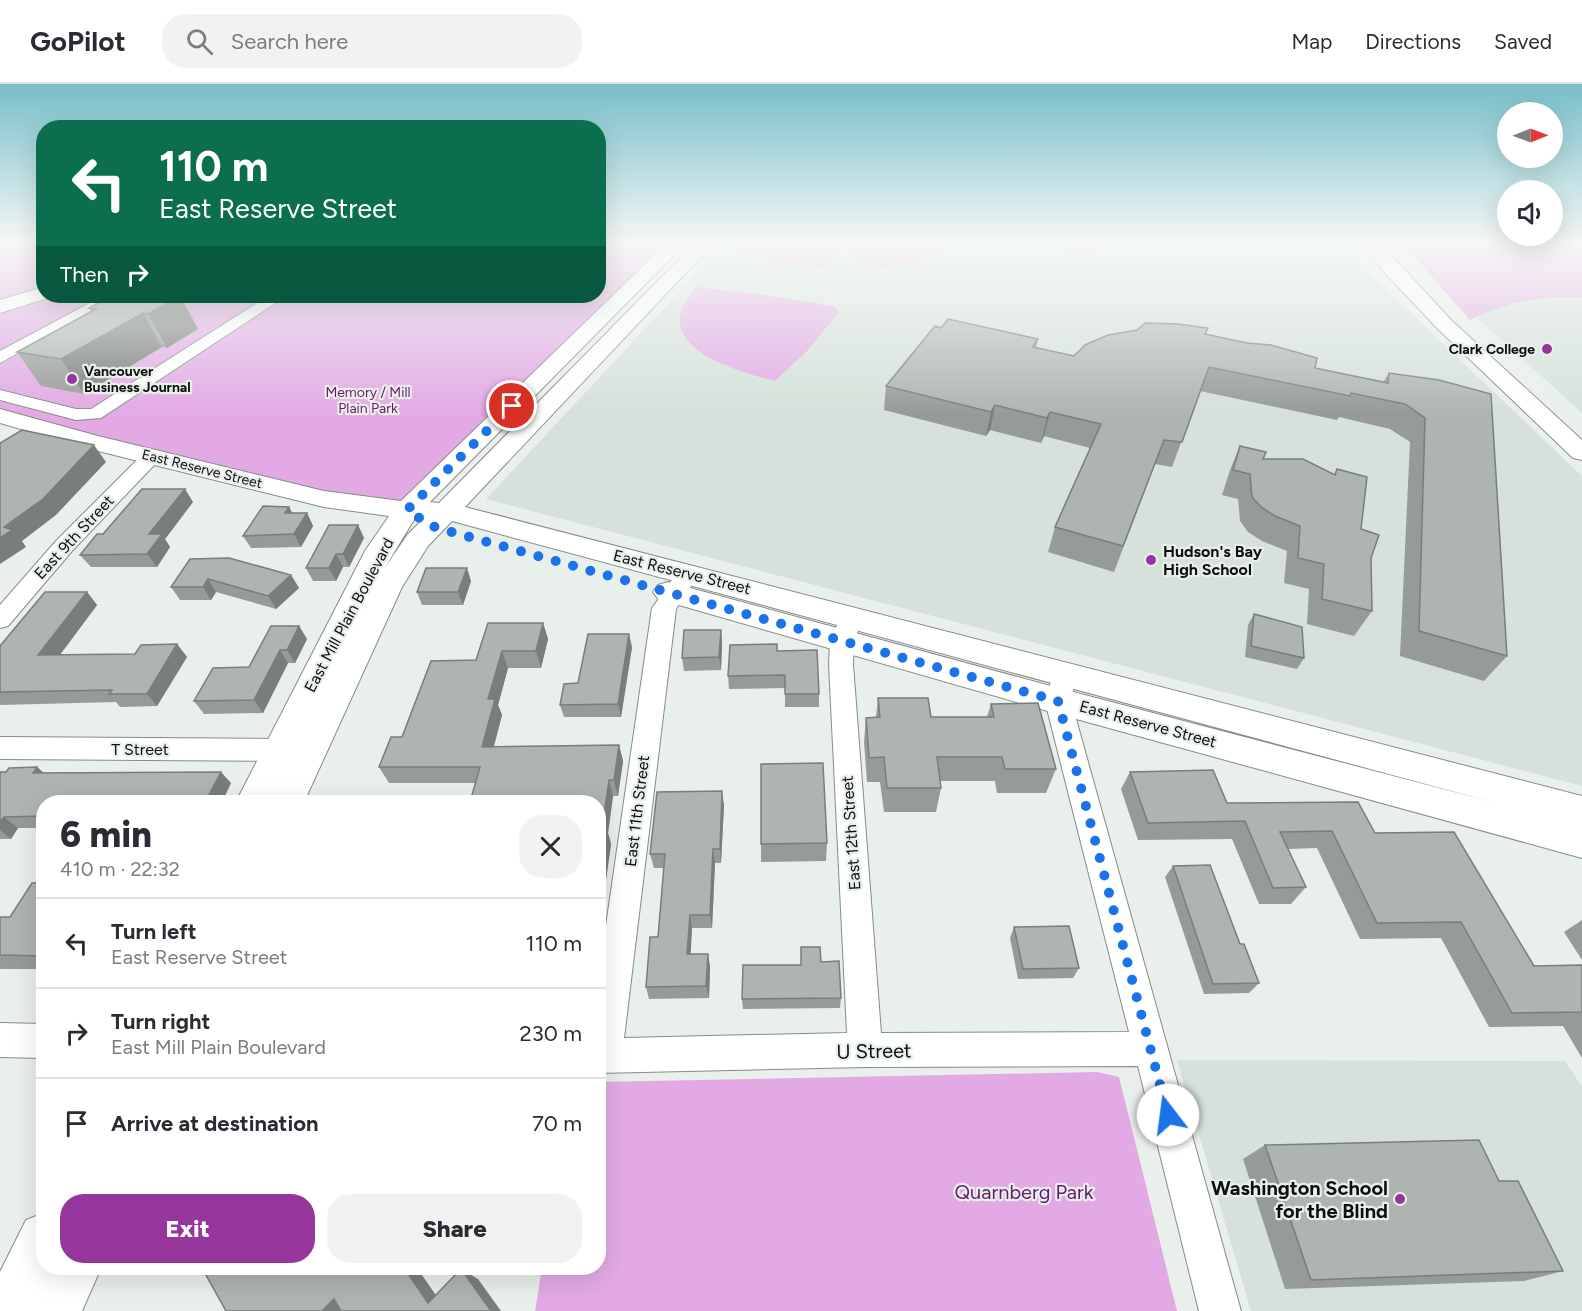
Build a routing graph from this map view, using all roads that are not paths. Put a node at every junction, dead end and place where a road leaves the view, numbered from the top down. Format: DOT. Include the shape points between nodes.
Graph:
graph roads {
  1 [pos="18,301"];
  2 [pos="623,301"];
  3 [pos="645,301"];
  4 [pos="1423,301"];
  5 [pos="100,303"];
  6 [pos="267,303"];
  7 [pos="0,307"];
  8 [pos="0,358"];
  9 [pos="0,395"];
  10 [pos="0,416"];
  11 [pos="1582,453"];
  12 [pos="151,457"];
  13 [pos="429,515"];
  14 [pos="681,584"];
  15 [pos="0,620"];
  16 [pos="847,629"];
  17 [pos="1061,688"];
  18 [pos="0,748"];
  19 [pos="279,750"];
  20 [pos="257,795"];
  21 [pos="289,795"];
  22 [pos="1582,811"];
  23 [pos="1582,842"];
  24 [pos="606,1027"];
  25 [pos="0,1040"];
  26 [pos="36,1041"];
  27 [pos="1150,1049"];
  28 [pos="865,1050"];
  29 [pos="606,1056"];
  30 [pos="36,1255"];
  31 [pos="72,1275"];
  32 [pos="9,1311"];
  33 [pos="55,1311"];
  34 [pos="1220,1311"];
  1 -- 7 [label="street"];
  2 -- 13 [label="street, East Mill Plain Boulevard"];
  3 -- 13 [label="street, East Mill Plain Boulevard"];
  4 -- 11 [label="street"];
  5 -- 8 [label="street"];
  6 -- 9 [label="street" via="95,414 76,415"];
  10 -- 12 [label="street, East Reserve Street"];
  12 -- 13 [label="street, East Reserve Street" via="324,499"];
  12 -- 15 [label="street, East 9th Street" via="64,546"];
  13 -- 14 [label="street, East Reserve Street"];
  13 -- 19 [label="street, East Mill Plain Boulevard" via="379,551"];
  13 -- 21 [label="street, East Mill Plain Boulevard" via="388,586"];
  14 -- 16 [label="street, East Reserve Street"];
  14 -- 24 [label="street, East 11th Street" via="664,608"];
  16 -- 17 [label="street, East Reserve Street"];
  16 -- 28 [label="street, East 12th Street" via="841,664"];
  17 -- 22 [label="street, East Reserve Street"];
  17 -- 23 [label="street, East Reserve Street"];
  17 -- 27 [label="street"];
  18 -- 19 [label="street, T Street"];
  19 -- 20 [label="street, East Mill Plain Boulevard"];
  25 -- 26 [label="street"];
  27 -- 28 [label="street, U Street"];
  27 -- 34 [label="street"];
  28 -- 29 [label="street, U Street"];
  30 -- 32 [label="street"];
  31 -- 33 [label="street"];
}
